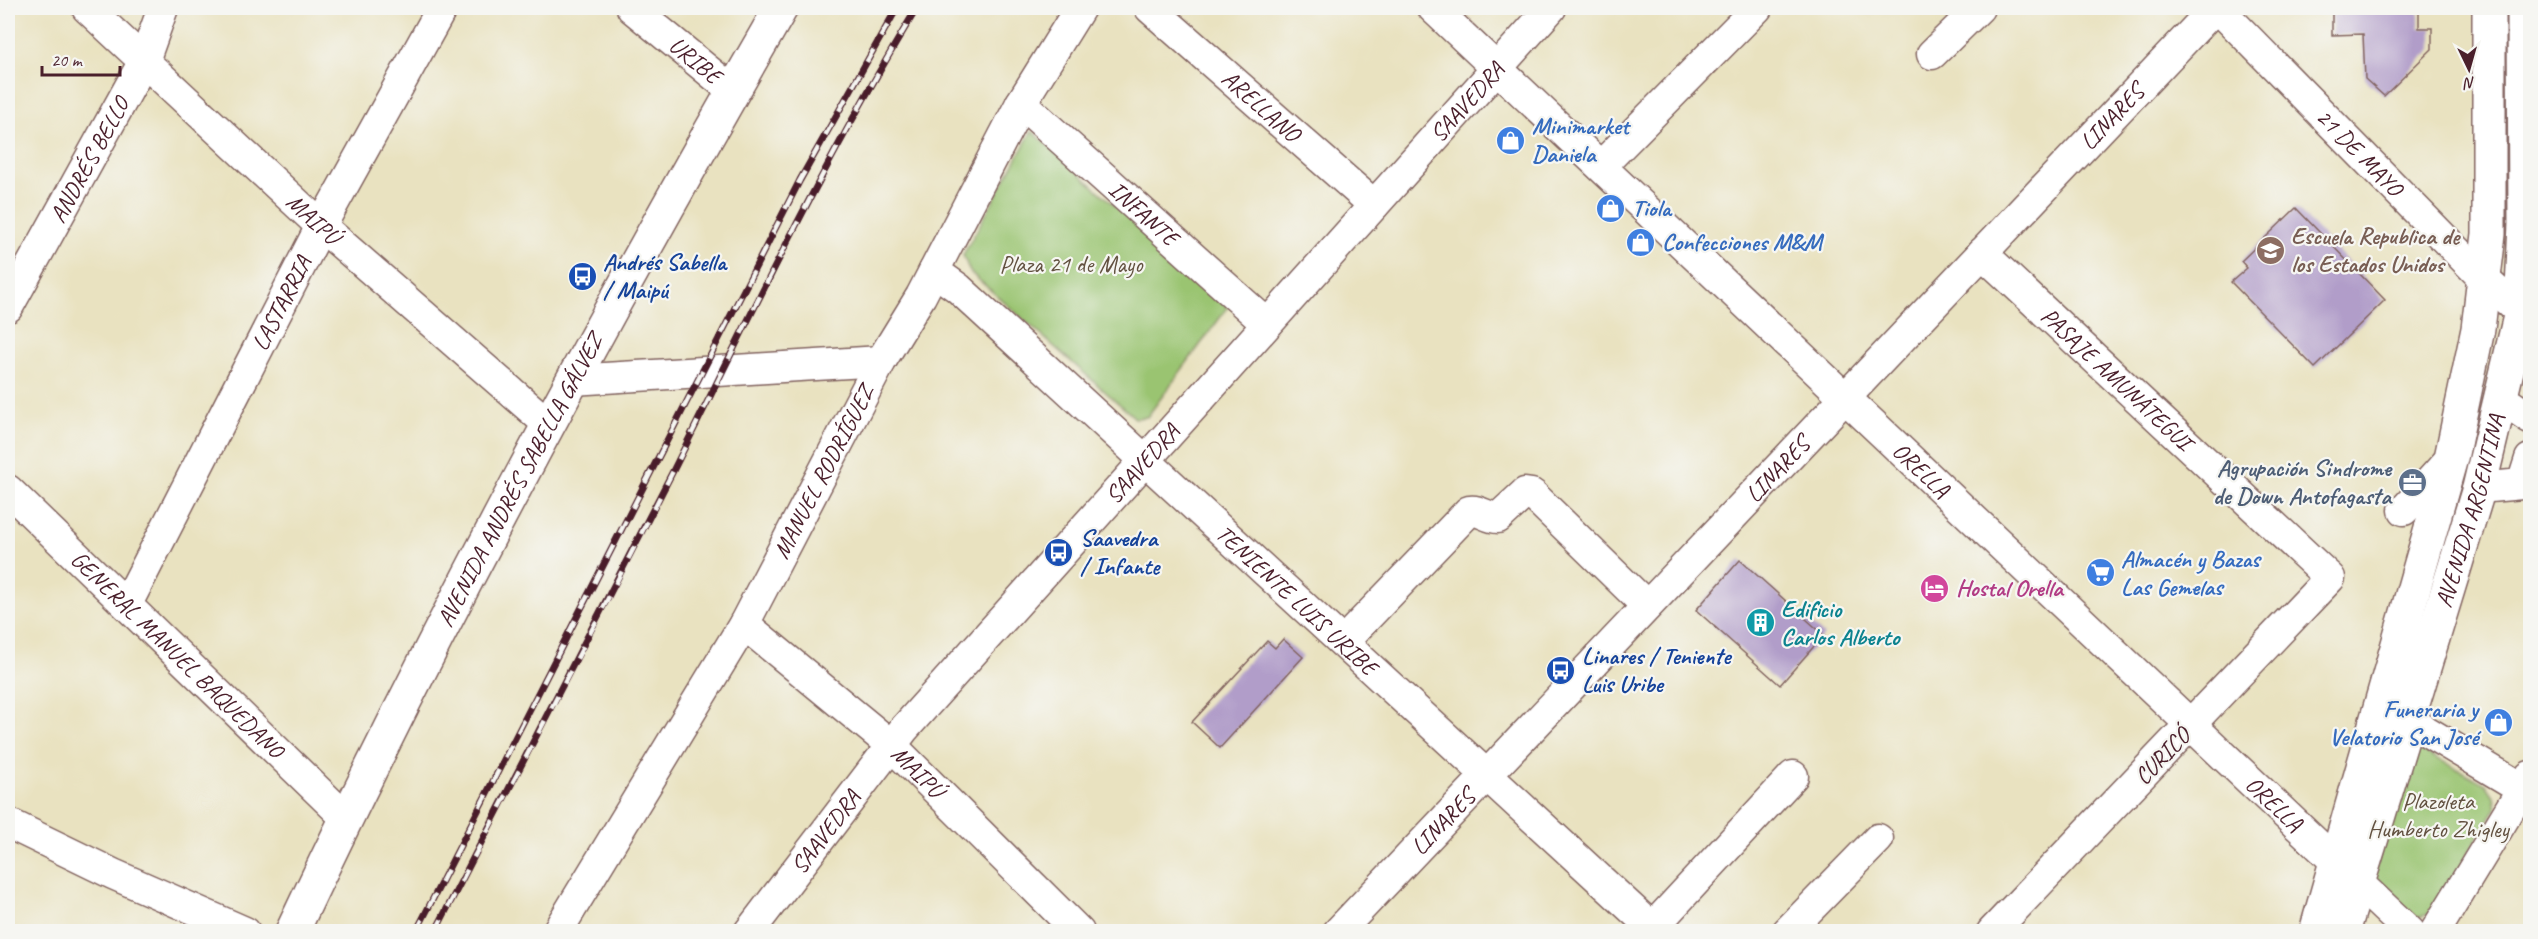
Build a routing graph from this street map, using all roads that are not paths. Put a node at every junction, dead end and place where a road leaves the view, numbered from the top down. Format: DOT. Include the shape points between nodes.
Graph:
graph roads {
  1 [pos="87,8"];
  2 [pos="163,8"];
  3 [pos="442,8"];
  4 [pos="632,8"];
  5 [pos="781,8"];
  6 [pos="1080,8"];
  7 [pos="1150,8"];
  8 [pos="1433,8"];
  9 [pos="1551,8"];
  10 [pos="1757,8"];
  11 [pos="1979,8"];
  12 [pos="2216,8"];
  13 [pos="2489,8"];
  14 [pos="2526,20"];
  15 [pos="1932,54"];
  16 [pos="144,61"];
  17 [pos="1497,68"];
  18 [pos="733,91"];
  19 [pos="1021,103"];
  20 [pos="1601,166"];
  21 [pos="1374,205"];
  22 [pos="321,226"];
  23 [pos="1982,253"];
  24 [pos="934,271"];
  25 [pos="2485,280"];
  26 [pos="8,307"];
  27 [pos="2526,317"];
  28 [pos="1267,324"];
  29 [pos="880,361"];
  30 [pos="572,380"];
  31 [pos="1845,397"];
  32 [pos="2502,399"];
  33 [pos="2530,418"];
  34 [pos="547,423"];
  35 [pos="2451,458"];
  36 [pos="2530,459"];
  37 [pos="1145,460"];
  38 [pos="2479,488"];
  39 [pos="8,490"];
  40 [pos="2404,510"];
  41 [pos="2330,578"];
  42 [pos="127,604"];
  43 [pos="1647,606"];
  44 [pos="744,624"];
  45 [pos="1342,642"];
  46 [pos="2406,719"];
  47 [pos="2192,725"];
  48 [pos="891,745"];
  49 [pos="1487,775"];
  50 [pos="1793,776"];
  51 [pos="2527,783"];
  52 [pos="346,818"];
  53 [pos="8,823"];
  54 [pos="1878,839"];
  55 [pos="2347,872"];
  56 [pos="1655,929"];
  57 [pos="245,932"];
  58 [pos="292,932"];
  59 [pos="558,932"];
  60 [pos="749,932"];
  61 [pos="1079,932"];
  62 [pos="1338,932"];
  63 [pos="1787,932"];
  64 [pos="1992,932"];
  65 [pos="2316,932"];
  66 [pos="2343,932"];
  67 [pos="2410,932"];
  68 [pos="2435,932"];
  1 -- 16 [label="street, MAIPÚ"];
  2 -- 16 [label="street, ANDRÉS BELLO"];
  3 -- 22 [label="street, LASTARRIA"];
  4 -- 18 [label="street, URIBE"];
  5 -- 18 [label="main road, AVENIDA ANDRÉS SABELLA GÁLVEZ"];
  6 -- 19 [label="street, MANUEL RODRÍGUEZ"];
  7 -- 21 [label="street, ARELLANO"];
  8 -- 17 [label="street, ORELLA"];
  9 -- 17 [label="street, SAAVEDRA"];
  10 -- 20 [label="street"];
  11 -- 15 [label="street"];
  12 -- 23 [label="street, LINARES"];
  12 -- 25 [label="street, 21 DE MAYO"];
  13 -- 25 [label="main road, AVENIDA ARGENTINA" via="2489,234"];
  14 -- 27 [label="main road, AVENIDA ARGENTINA"];
  16 -- 22 [label="street, MAIPÚ"];
  16 -- 26 [label="street, ANDRÉS BELLO"];
  17 -- 20 [label="street, ORELLA"];
  17 -- 21 [label="street, SAAVEDRA"];
  18 -- 30 [label="main road, AVENIDA ANDRÉS SABELLA GÁLVEZ"];
  19 -- 24 [label="street, MANUEL RODRÍGUEZ"];
  19 -- 28 [label="street, INFANTE"];
  20 -- 31 [label="street, ORELLA"];
  21 -- 28 [label="street, SAAVEDRA"];
  22 -- 34 [label="street, MAIPÚ"];
  22 -- 42 [label="street, LASTARRIA"];
  23 -- 31 [label="street, LINARES"];
  23 -- 41 [label="street, PASAJE AMUNÁTEGUI"];
  24 -- 29 [label="street, MANUEL RODRÍGUEZ"];
  24 -- 37 [label="street, TENIENTE LUIS URIBE" via="958,288"];
  25 -- 27 [label="street, 21 DE MAYO"];
  25 -- 35 [label="main road, AVENIDA ARGENTINA"];
  27 -- 32 [label="main road, AVENIDA ARGENTINA"];
  28 -- 37 [label="street, SAAVEDRA"];
  29 -- 30 [label="street"];
  29 -- 44 [label="street, MANUEL RODRÍGUEZ"];
  30 -- 34 [label="main road, AVENIDA ANDRÉS SABELLA GÁLVEZ"];
  31 -- 43 [label="street, LINARES"];
  31 -- 47 [label="street, ORELLA"];
  32 -- 33 [label="street"];
  32 -- 38 [label="main road, AVENIDA ARGENTINA"];
  34 -- 52 [label="main road, AVENIDA ANDRÉS SABELLA GÁLVEZ"];
  35 -- 40 [label="street"];
  35 -- 55 [label="main road, AVENIDA ARGENTINA"];
  36 -- 38 [label="street" via="2522,484"];
  37 -- 45 [label="street, TENIENTE LUIS URIBE"];
  37 -- 48 [label="street, SAAVEDRA"];
  38 -- 46 [label="main road, AVENIDA ARGENTINA"];
  39 -- 42 [label="street, GENERAL MANUEL BAQUEDANO"];
  41 -- 47 [label="street, CURICÓ"];
  42 -- 52 [label="street, GENERAL MANUEL BAQUEDANO"];
  43 -- 45 [label="street" via="1532,494 1525,493 1498,518 1468,511"];
  43 -- 49 [label="street, LINARES"];
  44 -- 48 [label="street, MAIPÚ"];
  44 -- 59 [label="street, MANUEL RODRÍGUEZ"];
  45 -- 49 [label="street, TENIENTE LUIS URIBE"];
  46 -- 51 [label="street"];
  46 -- 55 [label="main road, AVENIDA ARGENTINA"];
  47 -- 55 [label="street, ORELLA"];
  47 -- 64 [label="street, CURICÓ"];
  48 -- 60 [label="street, SAAVEDRA"];
  48 -- 61 [label="street, MAIPÚ"];
  49 -- 56 [label="street, TENIENTE LUIS URIBE"];
  49 -- 62 [label="street, LINARES"];
  50 -- 56 [label="street"];
  51 -- 68 [label="street"];
  52 -- 58 [label="main road, AVENIDA ANDRÉS SABELLA GÁLVEZ"];
  53 -- 57 [label="street"];
  54 -- 63 [label="street"];
  55 -- 65 [label="main road, AVENIDA ARGENTINA"];
  55 -- 66 [label="main road, AVENIDA ARGENTINA"];
  55 -- 67 [label="street, ORELLA"];
}
